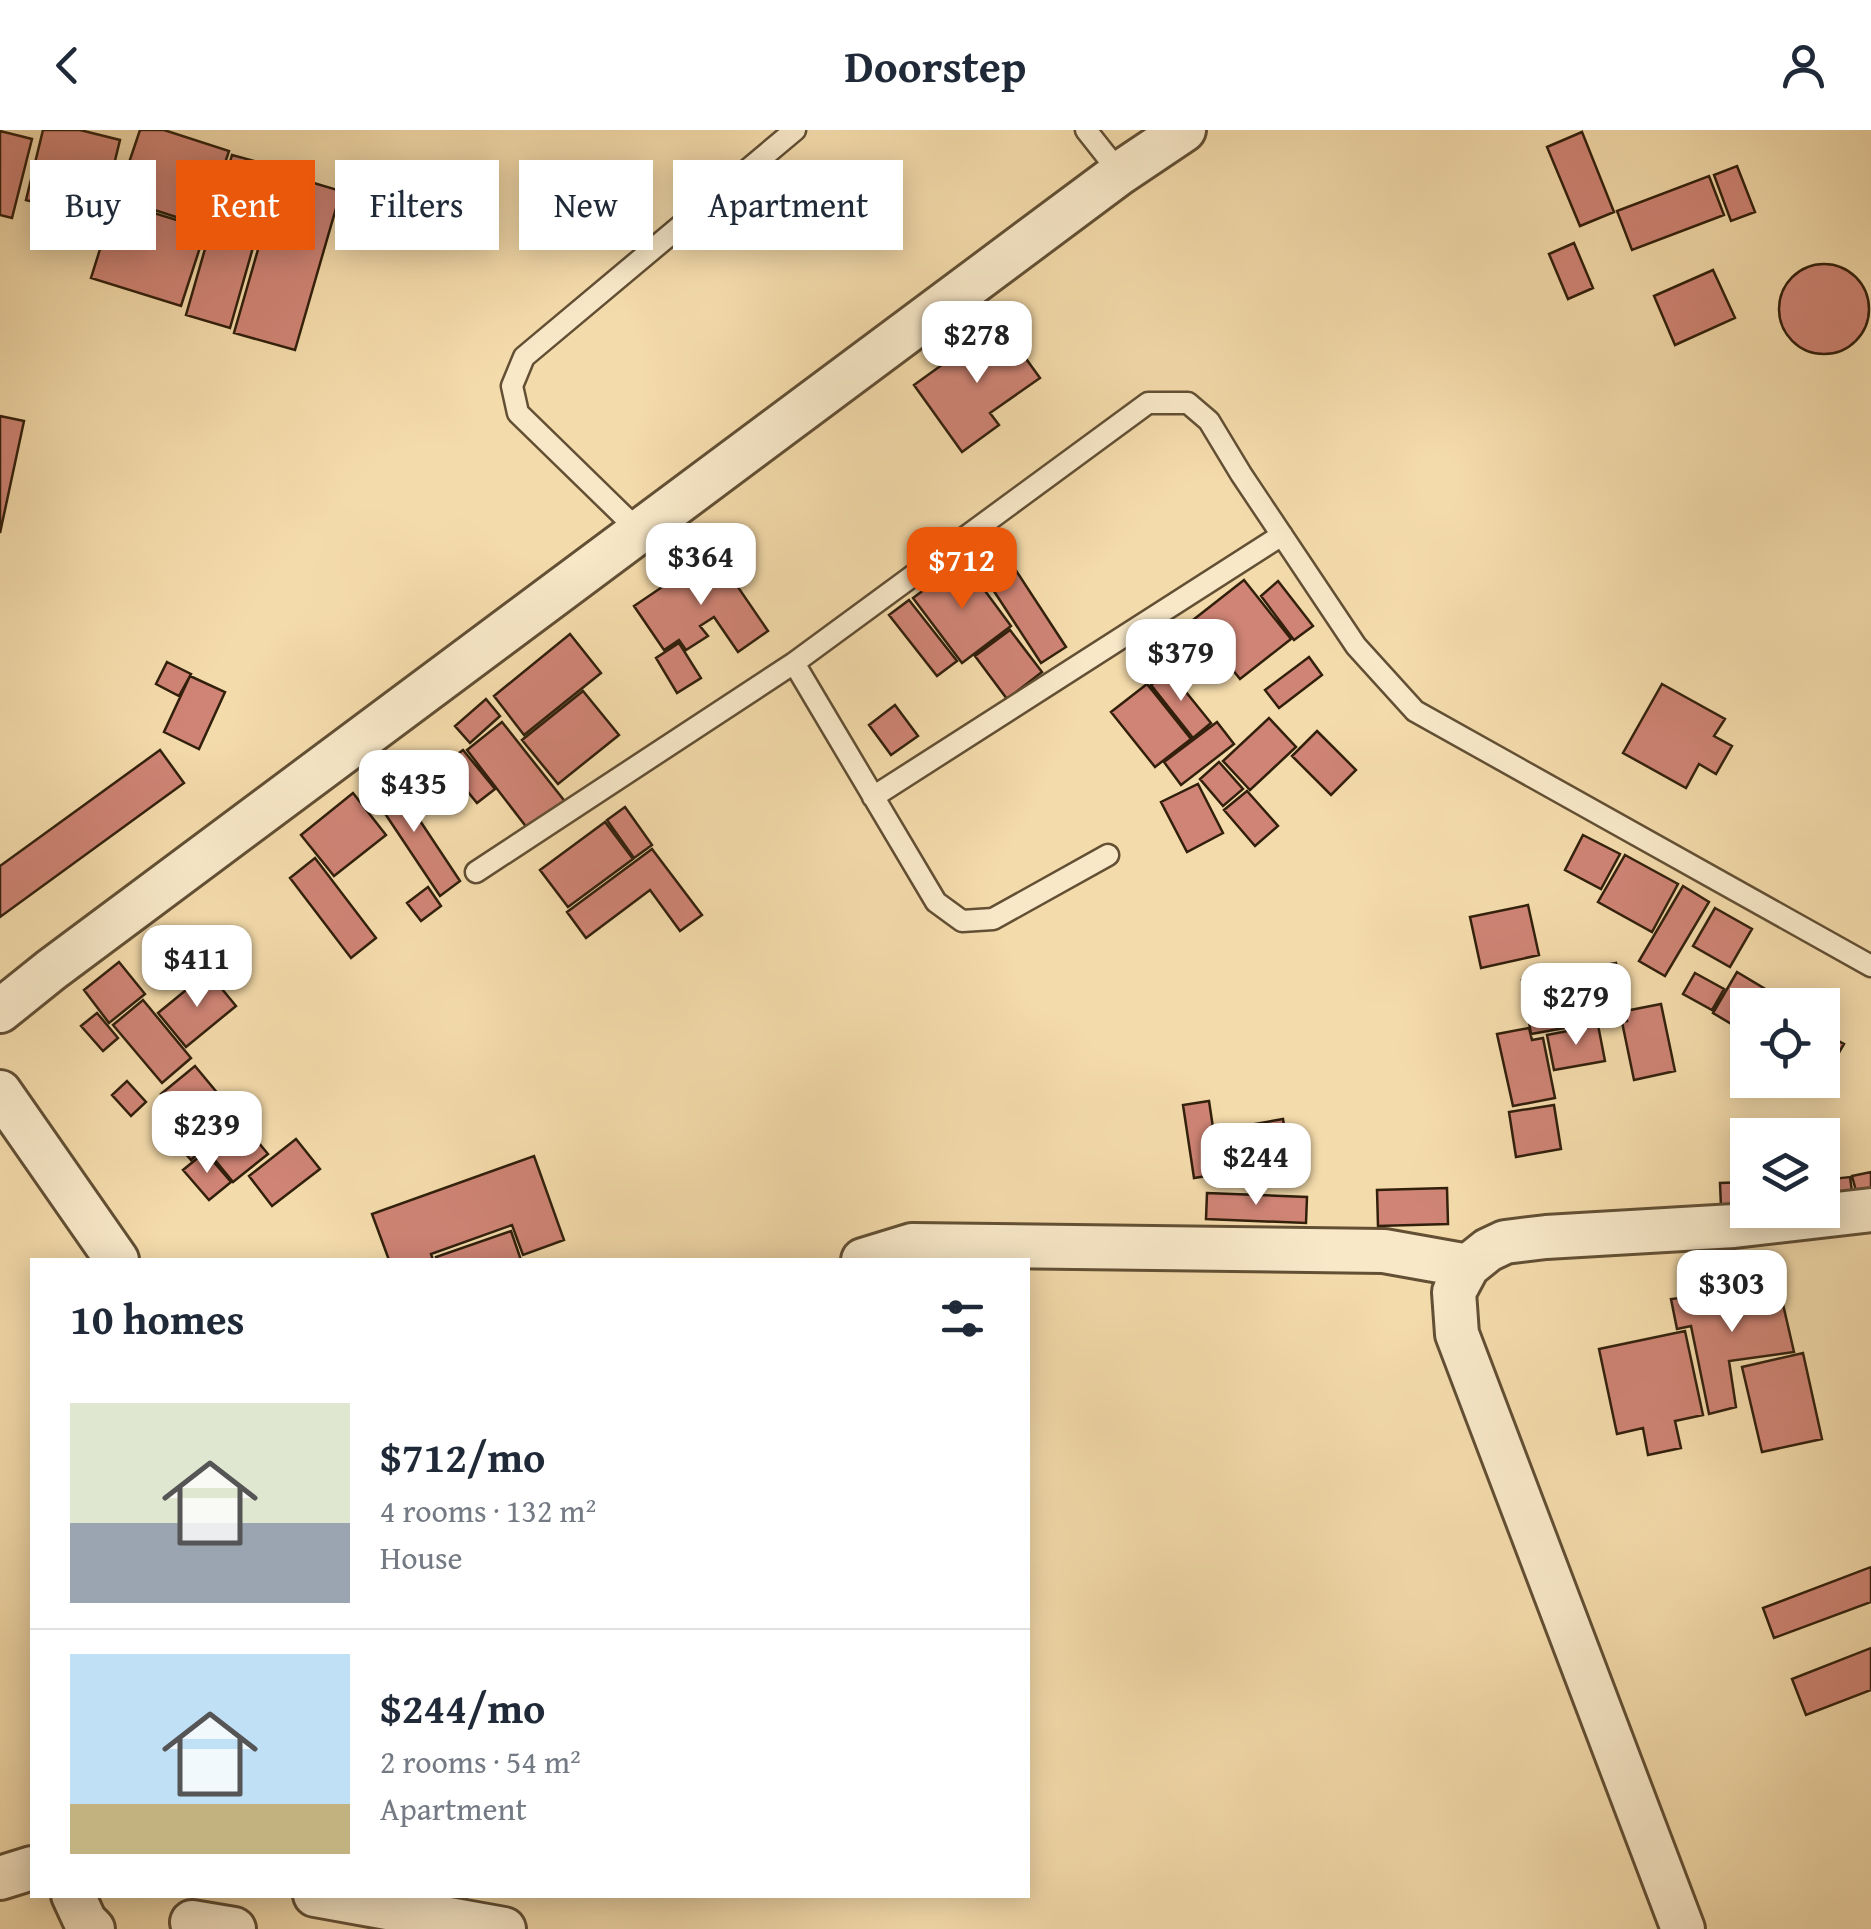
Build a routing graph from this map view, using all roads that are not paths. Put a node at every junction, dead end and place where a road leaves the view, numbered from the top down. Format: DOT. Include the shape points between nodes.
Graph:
graph roads {
  1 [pos="794,130"];
  2 [pos="1086,130"];
  3 [pos="1184,130"];
  4 [pos="1120,173"];
  5 [pos="639,531"];
  6 [pos="1282,536"];
  7 [pos="794,663"];
  8 [pos="873,797"];
  9 [pos="1108,856"];
  10 [pos="476,872"];
  11 [pos="1871,966"];
  12 [pos="0,1011"];
  13 [pos="0,1092"];
  14 [pos="1871,1210"];
  15 [pos="116,1258"];
  16 [pos="870,1258"];
  17 [pos="1468,1266"];
  18 [pos="331,1898"];
  19 [pos="504,1929"];
  20 [pos="1683,1929"];
  1 -- 5 [label="lane" via="524,358 512,386 518,412"];
  2 -- 4 [label="lane"];
  3 -- 4 [label="street"];
  4 -- 5 [label="street"];
  5 -- 12 [label="street"];
  6 -- 7 [label="lane" via="1209,421 1188,403 1148,403"];
  6 -- 8 [label="lane"];
  6 -- 11 [label="lane" via="1356,646 1414,711"];
  7 -- 8 [label="lane"];
  7 -- 10 [label="lane"];
  8 -- 9 [label="lane" via="936,902 962,920 993,919"];
  13 -- 15 [label="street"];
  14 -- 17 [label="street" via="1506,1242"];
  16 -- 17 [label="street" via="912,1245 1384,1251"];
  17 -- 20 [label="street" via="1454,1292 1458,1334"];
  18 -- 19 [label="street"];
}
